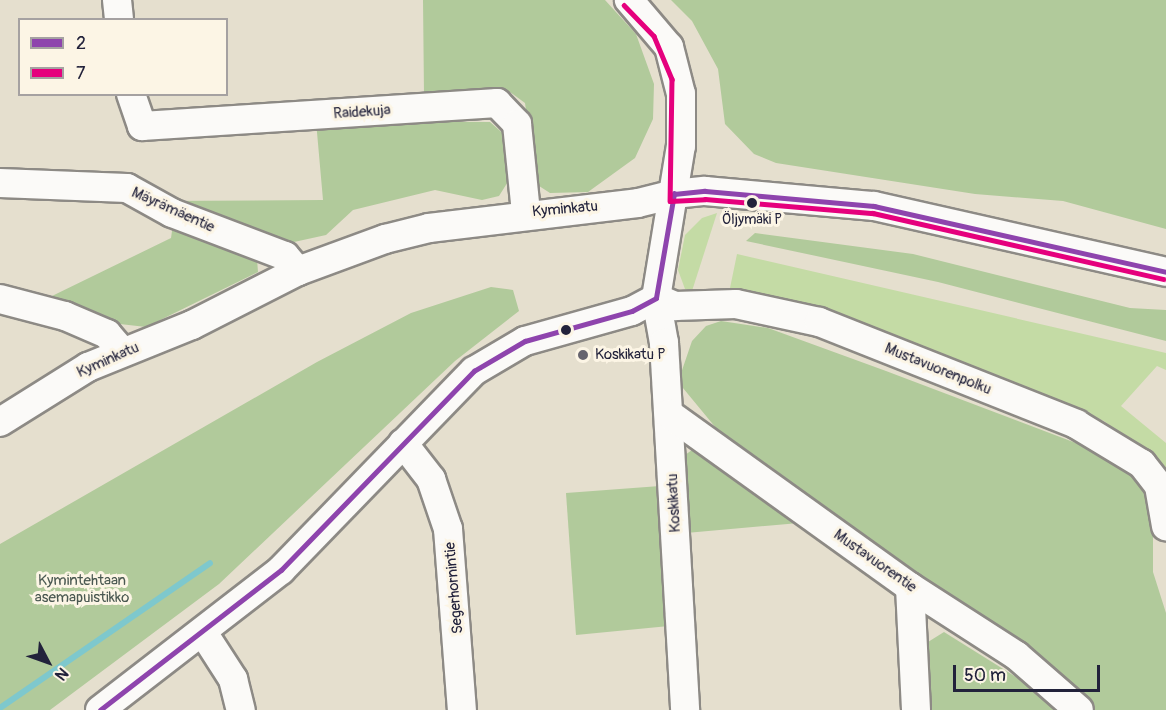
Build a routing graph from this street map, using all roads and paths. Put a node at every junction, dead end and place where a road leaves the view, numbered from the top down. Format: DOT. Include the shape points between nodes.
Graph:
graph roads {
  1 [pos="117,0"];
  2 [pos="629,0"];
  3 [pos="119,18"];
  4 [pos="132,96"];
  5 [pos="0,183"];
  6 [pos="674,194"];
  7 [pos="526,213"];
  8 [pos="298,271"];
  9 [pos="1166,272"];
  10 [pos="656,298"];
  11 [pos="0,299"];
  12 [pos="122,351"];
  13 [pos="669,414"];
  14 [pos="0,422"];
  15 [pos="404,442"];
  16 [pos="1166,526"];
  17 [pos="910,587"];
  18 [pos="204,634"];
  19 [pos="100,710"];
  20 [pos="240,710"];
  21 [pos="462,710"];
  22 [pos="685,710"];
  23 [pos="916,710"];
  24 [pos="1079,710"];
  1 -- 3 [label="street"];
  2 -- 6 [label="street, Koskikatu" via="660,32 679,78 682,114"];
  4 -- 7 [label="street, Raidekuja" via="142,126 497,103 517,124"];
  5 -- 8 [label="street, Mäyrämäentie" via="127,188 172,213 285,256"];
  6 -- 7 [label="street, Kyminkatu" via="638,203"];
  6 -- 9 [label="street, Kyminkatu" via="705,191 874,206"];
  6 -- 10 [label="street, Koskikatu"];
  7 -- 8 [label="street, Kyminkatu" via="385,239"];
  8 -- 12 [label="street, Kyminkatu" via="201,321"];
  10 -- 13 [label="street, Koskikatu"];
  10 -- 15 [label="street" via="496,356 447,396"];
  10 -- 16 [label="street, Mustavuorenpolku" via="675,306 736,304 819,322 1076,424 1142,464 1159,486"];
  11 -- 12 [label="street" via="65,316 106,334"];
  12 -- 14 [label="street, Kyminkatu" via="59,383"];
  13 -- 17 [label="street, Mustavuorentie"];
  13 -- 22 [label="street, Koskikatu"];
  15 -- 18 [label="street" via="281,570"];
  15 -- 21 [label="street, Segerhornintie" via="431,479 448,529"];
  17 -- 23 [label="street"];
  17 -- 24 [label="street, Mustavuorentie" via="1017,656"];
  18 -- 19 [label="street"];
  18 -- 20 [label="street" via="233,679"];
}
